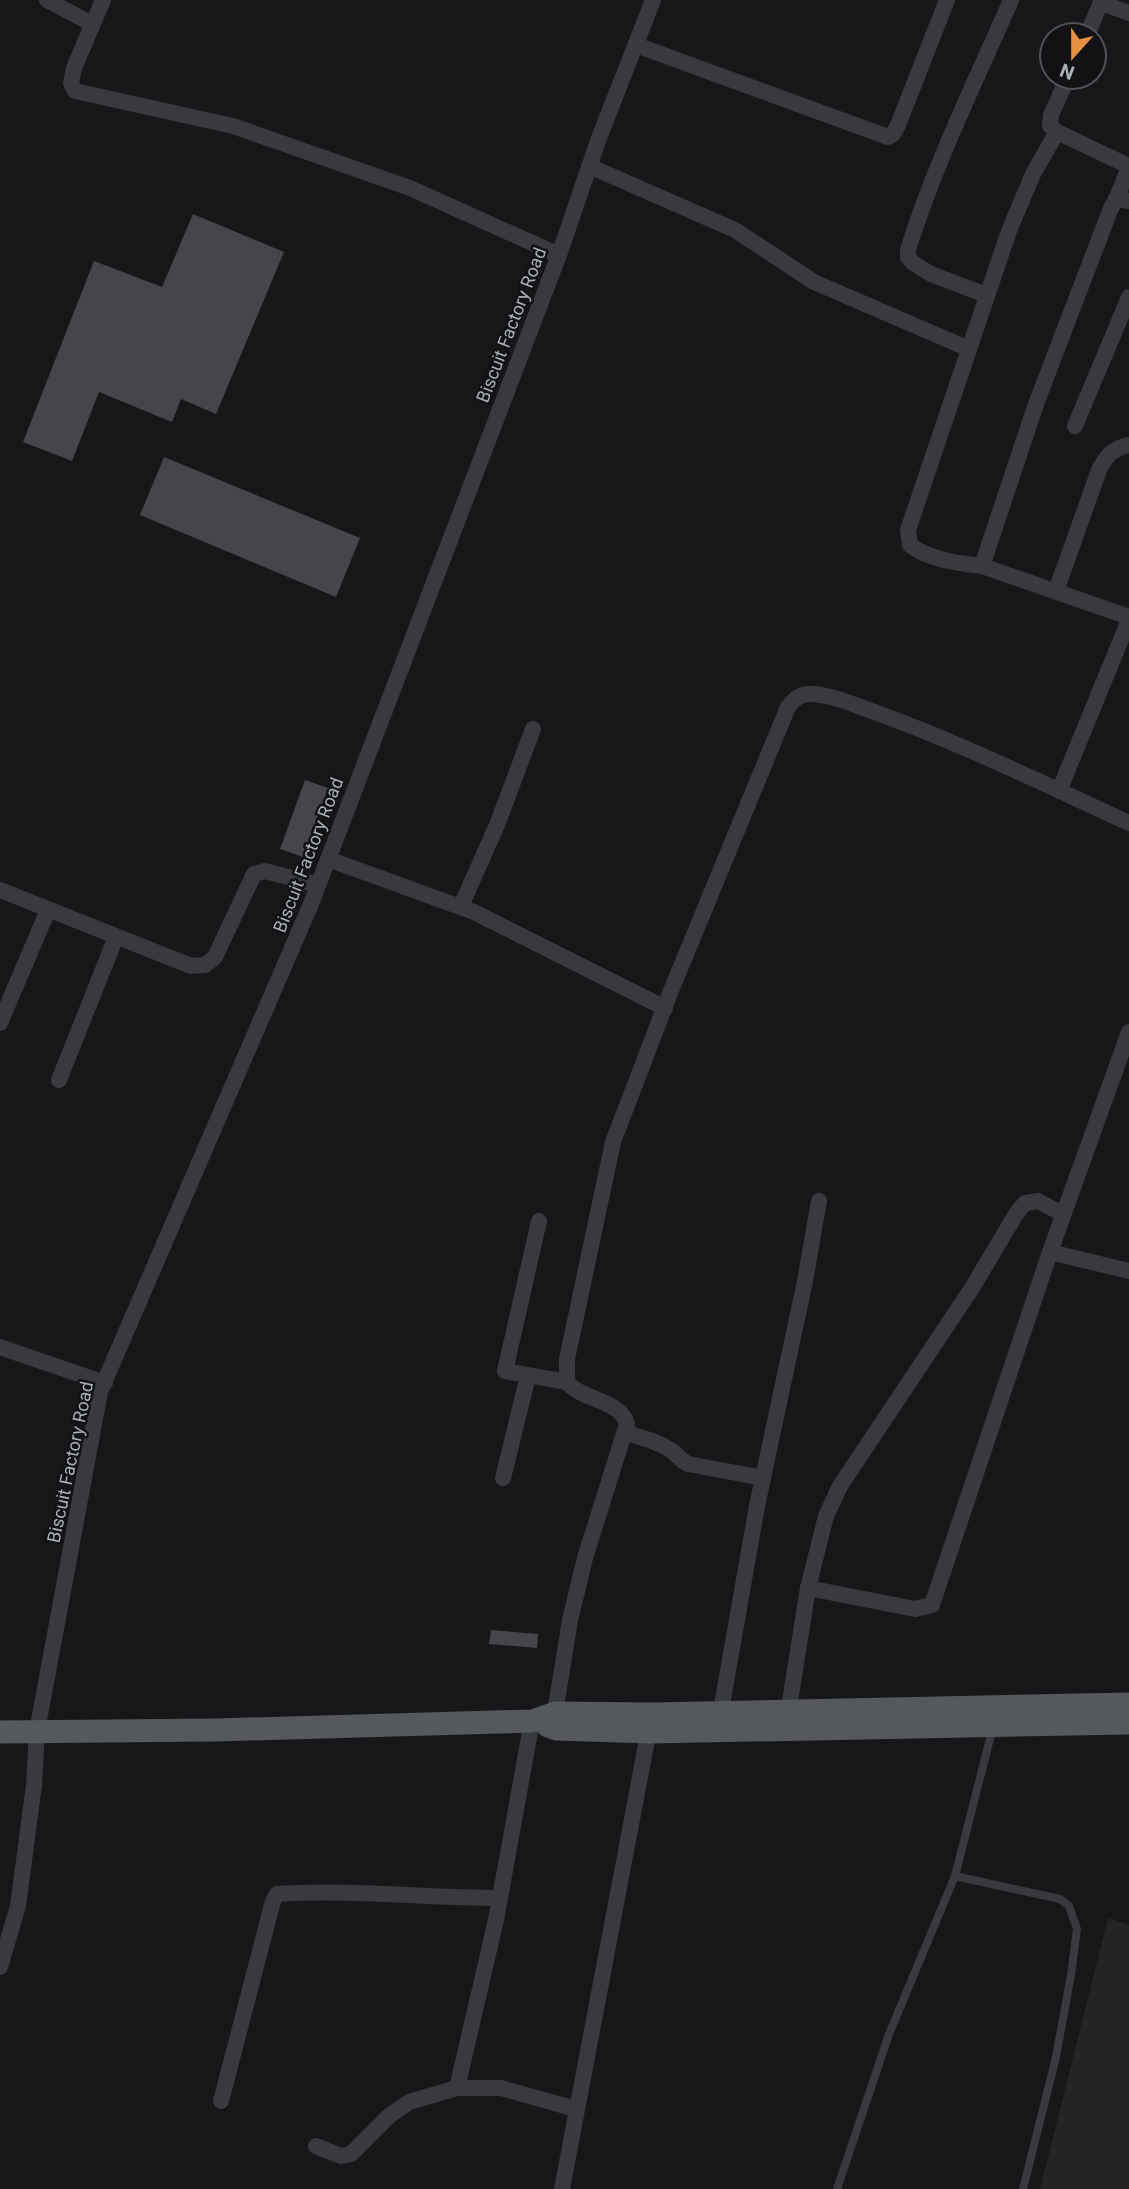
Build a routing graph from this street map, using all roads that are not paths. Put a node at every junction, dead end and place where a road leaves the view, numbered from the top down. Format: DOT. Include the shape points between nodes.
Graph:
graph roads {
  1 [pos="47,0"];
  2 [pos="103,0"];
  3 [pos="653,0"];
  4 [pos="947,0"];
  5 [pos="1011,0"];
  6 [pos="1102,1"];
  7 [pos="1129,13"];
  8 [pos="1093,21"];
  9 [pos="92,24"];
  10 [pos="636,45"];
  11 [pos="1062,91"];
  12 [pos="1057,132"];
  13 [pos="589,166"];
  14 [pos="1129,167"];
  15 [pos="1122,200"];
  16 [pos="559,256"];
  17 [pos="986,295"];
  18 [pos="1129,297"];
  19 [pos="969,349"];
  20 [pos="1075,426"];
  21 [pos="1129,445"];
  22 [pos="982,566"];
  23 [pos="1055,591"];
  24 [pos="1129,618"];
  25 [pos="533,729"];
  26 [pos="1059,791"];
  27 [pos="1129,823"];
  28 [pos="328,859"];
  29 [pos="318,885"];
  30 [pos="0,890"];
  31 [pos="461,906"];
  32 [pos="48,910"];
  33 [pos="116,937"];
  34 [pos="665,1008"];
  35 [pos="0,1023"];
  36 [pos="1129,1032"];
  37 [pos="59,1080"];
  38 [pos="819,1201"];
  39 [pos="1063,1214"];
  40 [pos="539,1221"];
  41 [pos="1050,1252"];
  42 [pos="1129,1271"];
  43 [pos="0,1347"];
  44 [pos="528,1376"];
  45 [pos="105,1382"];
  46 [pos="566,1382"];
  47 [pos="625,1433"];
  48 [pos="503,1478"];
  49 [pos="764,1478"];
  50 [pos="807,1588"];
  51 [pos="1129,1704"];
  52 [pos="996,1717"];
  53 [pos="787,1720"];
  54 [pos="531,1721"];
  55 [pos="556,1721"];
  56 [pos="719,1721"];
  57 [pos="651,1723"];
  58 [pos="1129,1723"];
  59 [pos="37,1731"];
  60 [pos="0,1732"];
  61 [pos="955,1876"];
  62 [pos="500,1898"];
  63 [pos="0,1967"];
  64 [pos="457,2088"];
  65 [pos="220,2101"];
  66 [pos="576,2109"];
  67 [pos="316,2146"];
  68 [pos="562,2189"];
  69 [pos="837,2189"];
  70 [pos="1023,2189"];
  1 -- 9 [label="street"];
  2 -- 9 [label="street"];
  3 -- 10 [label="street, Biscuit Factory Road"];
  4 -- 10 [label="street" via="898,125 888,137"];
  5 -- 17 [label="street" via="947,142 908,250 908,257 921,268"];
  6 -- 7 [label="street"];
  6 -- 8 [label="street"];
  9 -- 16 [label="street" via="74,68 71,83 75,91 233,127 410,188"];
  10 -- 13 [label="street, Biscuit Factory Road"];
  11 -- 12 [label="street" via="1051,115 1050,126"];
  12 -- 14 [label="street"];
  12 -- 17 [label="street" via="1024,195"];
  13 -- 16 [label="street, Biscuit Factory Road"];
  13 -- 19 [label="street" via="735,230 814,282"];
  14 -- 15 [label="street"];
  15 -- 22 [label="street" via="1036,404"];
  16 -- 28 [label="street, Biscuit Factory Road"];
  17 -- 19 [label="street"];
  18 -- 20 [label="street"];
  19 -- 22 [label="street" via="908,537 918,551"];
  21 -- 23 [label="street" via="1117,448 1098,470"];
  22 -- 23 [label="street"];
  23 -- 24 [label="street"];
  24 -- 26 [label="street"];
  25 -- 31 [label="street" via="498,825"];
  26 -- 27 [label="street"];
  26 -- 34 [label="street" via="913,726 829,697 796,697"];
  28 -- 29 [label="street, Biscuit Factory Road"];
  28 -- 31 [label="street"];
  29 -- 33 [label="street" via="265,871 254,874 215,957 205,965 191,966"];
  29 -- 45 [label="street, Biscuit Factory Road"];
  30 -- 32 [label="street"];
  31 -- 34 [label="street"];
  32 -- 33 [label="street"];
  32 -- 35 [label="street"];
  33 -- 37 [label="street"];
  34 -- 46 [label="street" via="613,1142"];
  36 -- 39 [label="street"];
  38 -- 49 [label="street"];
  39 -- 41 [label="street"];
  39 -- 50 [label="street" via="1038,1201 1025,1203 1016,1214 840,1486 826,1516"];
  40 -- 44 [label="street" via="505,1371"];
  41 -- 42 [label="street"];
  41 -- 50 [label="street" via="932,1605 915,1609"];
  43 -- 45 [label="street"];
  44 -- 46 [label="street"];
  44 -- 48 [label="street"];
  45 -- 59 [label="street, Biscuit Factory Road"];
  46 -- 47 [label="street" via="621,1413 627,1424"];
  47 -- 49 [label="street" via="658,1443 688,1464"];
  47 -- 55 [label="street" via="573,1607"];
  49 -- 56 [label="street"];
  50 -- 53 [label="street"];
  51 -- 52 [label="main road"];
  52 -- 53 [label="main road"];
  52 -- 58 [label="main road"];
  52 -- 61 [label="lane"];
  53 -- 56 [label="main road"];
  54 -- 55 [label="main road"];
  54 -- 59 [label="main road"];
  54 -- 62 [label="street"];
  55 -- 57 [label="main road"];
  56 -- 57 [label="main road"];
  57 -- 66 [label="street"];
  59 -- 60 [label="main road"];
  59 -- 63 [label="street, Biscuit Factory Road" via="18,1906"];
  61 -- 69 [label="lane" via="889,2034"];
  61 -- 70 [label="lane" via="1060,1899 1069,1906 1077,1929 1056,2057"];
  62 -- 64 [label="street"];
  62 -- 65 [label="street" via="316,1891 277,1894"];
  64 -- 66 [label="street" via="500,2088"];
  64 -- 67 [label="street" via="409,2102 351,2154 341,2156"];
  66 -- 68 [label="street"];
}
